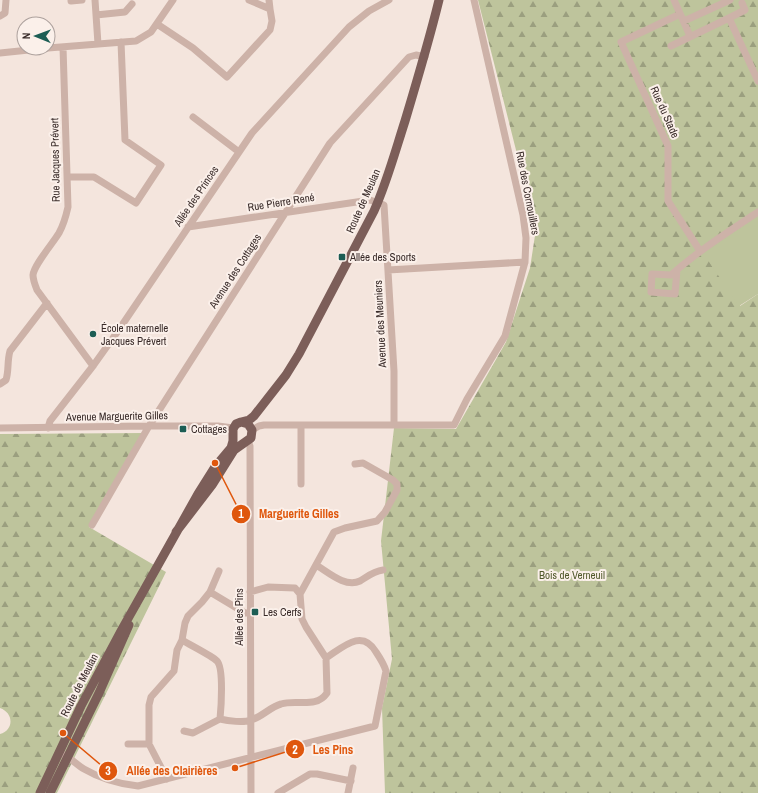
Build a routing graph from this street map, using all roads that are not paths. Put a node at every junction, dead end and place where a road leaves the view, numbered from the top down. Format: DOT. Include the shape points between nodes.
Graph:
graph roads {
  1 [pos="6,0"];
  2 [pos="82,0"];
  3 [pos="95,0"];
  4 [pos="173,0"];
  5 [pos="249,0"];
  6 [pos="269,0"];
  7 [pos="389,0"];
  8 [pos="434,0"];
  9 [pos="439,0"];
  10 [pos="474,0"];
  11 [pos="674,0"];
  12 [pos="730,0"];
  13 [pos="71,1"];
  14 [pos="744,1"];
  15 [pos="132,4"];
  16 [pos="270,9"];
  17 [pos="680,14"];
  18 [pos="96,15"];
  19 [pos="0,16"];
  20 [pos="728,18"];
  21 [pos="684,22"];
  22 [pos="157,24"];
  23 [pos="690,36"];
  24 [pos="121,42"];
  25 [pos="98,44"];
  26 [pos="63,46"];
  27 [pos="671,46"];
  28 [pos="56,47"];
  29 [pos="16,51"];
  30 [pos="0,53"];
  31 [pos="422,56"];
  32 [pos="758,81"];
  33 [pos="193,117"];
  34 [pos="239,152"];
  35 [pos="68,178"];
  36 [pos="376,202"];
  37 [pos="286,212"];
  38 [pos="758,212"];
  39 [pos="188,227"];
  40 [pos="700,250"];
  41 [pos="526,262"];
  42 [pos="388,270"];
  43 [pos="678,270"];
  44 [pos="47,303"];
  45 [pos="93,366"];
  46 [pos="0,384"];
  47 [pos="257,412"];
  48 [pos="264,425"];
  49 [pos="301,425"];
  50 [pos="394,425"];
  51 [pos="149,426"];
  52 [pos="0,428"];
  53 [pos="48,428"];
  54 [pos="235,429"];
  55 [pos="252,429"];
  56 [pos="247,442"];
  57 [pos="356,464"];
  58 [pos="301,484"];
  59 [pos="92,525"];
  60 [pos="176,532"];
  61 [pos="316,565"];
  62 [pos="383,570"];
  63 [pos="219,571"];
  64 [pos="144,589"];
  65 [pos="210,592"];
  66 [pos="250,592"];
  67 [pos="300,594"];
  68 [pos="250,613"];
  69 [pos="182,640"];
  70 [pos="326,658"];
  71 [pos="220,719"];
  72 [pos="250,721"];
  73 [pos="184,732"];
  74 [pos="128,744"];
  75 [pos="149,744"];
  76 [pos="58,755"];
  77 [pos="251,758"];
  78 [pos="66,760"];
  79 [pos="353,768"];
  80 [pos="167,779"];
  81 [pos="351,781"];
  82 [pos="138,790"];
  83 [pos="40,793"];
  84 [pos="50,793"];
  85 [pos="251,793"];
  86 [pos="278,793"];
  87 [pos="348,793"];
  1 -- 19 [label="street" via="5,13"];
  2 -- 13 [label="street"];
  3 -- 18 [label="street"];
  4 -- 22 [label="street"];
  5 -- 16 [label="street"];
  6 -- 16 [label="street"];
  7 -- 34 [label="street, Allée des Princes" via="369,11 349,27 252,133"];
  8 -- 31 [label="main road, Route de Meulan"];
  9 -- 31 [label="main road, Route de Meulan"];
  10 -- 41 [label="street, Rue des Cornouillers" via="523,215"];
  11 -- 17 [label="street"];
  12 -- 21 [label="street"];
  14 -- 20 [label="street" via="745,10"];
  15 -- 18 [label="street" via="125,12"];
  16 -- 22 [label="street" via="270,30 227,77 193,48"];
  17 -- 21 [label="street"];
  17 -- 40 [label="street, Rue du Stade" via="621,42 668,146 668,201"];
  18 -- 25 [label="street"];
  20 -- 23 [label="street"];
  20 -- 32 [label="street"];
  21 -- 23 [label="street"];
  22 -- 24 [label="street" via="144,37 136,41"];
  23 -- 27 [label="street"];
  24 -- 25 [label="street"];
  24 -- 35 [label="street" via="125,140 161,165 136,203 94,177"];
  25 -- 26 [label="street"];
  26 -- 28 [label="street"];
  26 -- 35 [label="street, Rue Jacques Prévert"];
  29 -- 30 [label="street"];
  31 -- 36 [label="main road, Route de Meulan"];
  31 -- 37 [label="street, Avenue des Cottages" via="409,58 330,143"];
  33 -- 34 [label="street"];
  34 -- 39 [label="street, Allée des Princes"];
  35 -- 44 [label="street, Rue Jacques Prévert" via="68,207 65,220 33,274 34,282"];
  36 -- 37 [label="street, Rue Pierre René" via="370,200"];
  36 -- 42 [label="street, Avenue des Meuniers" via="384,205"];
  36 -- 47 [label="main road, Route de Meulan" via="296,351"];
  37 -- 39 [label="street, Rue Pierre René"];
  37 -- 51 [label="street, Avenue des Cottages"];
  38 -- 40 [label="street"];
  39 -- 45 [label="street, Allée des Princes"];
  40 -- 43 [label="street"];
  41 -- 42 [label="street"];
  41 -- 50 [label="street, Rue des Cornouillers" via="505,336 454,425"];
  42 -- 50 [label="street, Avenue des Meuniers" via="394,371"];
  43 -- 43 [label="street" via="675,294 651,292 652,274 671,275"];
  44 -- 45 [label="street, Rue Jacques Prévert"];
  44 -- 46 [label="street" via="10,351 6,380"];
  45 -- 53 [label="street, Allée des Princes" via="50,421"];
  47 -- 48 [label="street"];
  47 -- 54 [label="main road"];
  47 -- 55 [label="main road, Route de Meulan"];
  48 -- 49 [label="street"];
  48 -- 55 [label="street"];
  49 -- 50 [label="street"];
  49 -- 58 [label="street"];
  51 -- 53 [label="street, Avenue Marguerite Gilles"];
  51 -- 54 [label="street, Avenue Marguerite Gilles" via="218,426"];
  51 -- 59 [label="street, Avenue des Cottages"];
  52 -- 53 [label="street, Avenue Marguerite Gilles"];
  54 -- 55 [label="main road" via="246,423"];
  54 -- 56 [label="main road" via="237,441"];
  54 -- 60 [label="main road, Route de Meulan" via="231,448 210,475"];
  55 -- 56 [label="main road" via="252,435"];
  56 -- 60 [label="main road, Route de Meulan" via="232,453 212,485"];
  56 -- 66 [label="street, Allée des Pins" via="250,446"];
  57 -- 61 [label="street" via="363,463 393,480 398,490 377,521 334,532"];
  60 -- 64 [label="main road, Route de Meulan"];
  61 -- 62 [label="street" via="350,583 357,582 374,571"];
  61 -- 67 [label="street"];
  63 -- 65 [label="street"];
  64 -- 76 [label="main road, Route de Meulan" via="104,661"];
  64 -- 78 [label="main road, Route de Meulan" via="110,669"];
  65 -- 68 [label="street" via="245,613"];
  65 -- 69 [label="street" via="188,616"];
  66 -- 67 [label="street" via="278,586 295,588"];
  66 -- 68 [label="street, Allée des Pins"];
  67 -- 70 [label="street" via="302,619"];
  68 -- 72 [label="street, Allée des Pins"];
  69 -- 71 [label="street" via="217,661 221,667"];
  69 -- 75 [label="street" via="177,650 174,671 151,697"];
  70 -- 72 [label="street" via="327,693 324,698 312,703 282,704"];
  70 -- 77 [label="street" via="349,643 361,640 371,643 386,671 375,726"];
  71 -- 72 [label="street"];
  71 -- 73 [label="street" via="193,733"];
  72 -- 77 [label="street, Allée des Pins"];
  74 -- 75 [label="street"];
  75 -- 80 [label="street"];
  76 -- 78 [label="street"];
  76 -- 83 [label="main road, Route de Meulan"];
  77 -- 80 [label="street"];
  77 -- 85 [label="street, Allée des Pins"];
  78 -- 82 [label="street" via="111,782"];
  78 -- 84 [label="main road, Route de Meulan"];
  79 -- 81 [label="street"];
  80 -- 82 [label="street"];
  81 -- 86 [label="street" via="310,774"];
  81 -- 87 [label="street"];
}
